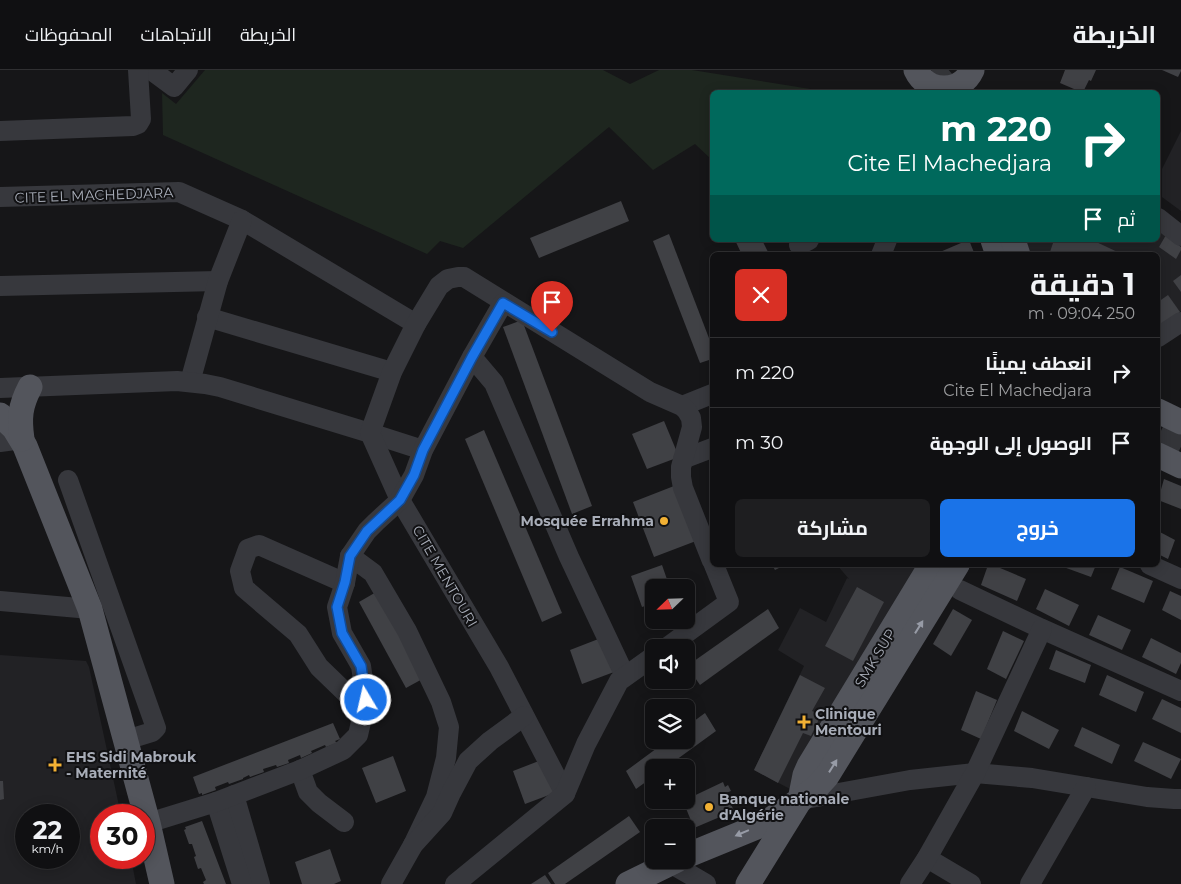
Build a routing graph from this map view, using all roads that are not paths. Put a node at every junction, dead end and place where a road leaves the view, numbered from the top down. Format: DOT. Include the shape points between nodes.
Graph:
graph roads {
  1 [pos="138,70"];
  2 [pos="151,70"];
  3 [pos="188,70"];
  4 [pos="970,79"];
  5 [pos="921,80"];
  6 [pos="0,131"];
  7 [pos="0,197"];
  8 [pos="242,220"];
  9 [pos="1160,220"];
  10 [pos="1181,236"];
  11 [pos="218,281"];
  12 [pos="0,286"];
  13 [pos="503,303"];
  14 [pos="208,317"];
  15 [pos="1181,322"];
  16 [pos="416,324"];
  17 [pos="1160,336"];
  18 [pos="472,357"];
  19 [pos="392,372"];
  20 [pos="190,382"];
  21 [pos="0,388"];
  22 [pos="30,388"];
  23 [pos="710,395"];
  24 [pos="682,406"];
  25 [pos="1160,412"];
  26 [pos="0,415"];
  27 [pos="1181,422"];
  28 [pos="370,433"];
  29 [pos="11,440"];
  30 [pos="710,449"];
  31 [pos="423,450"];
  32 [pos="1160,456"];
  33 [pos="683,459"];
  34 [pos="1181,466"];
  35 [pos="68,480"];
  36 [pos="400,500"];
  37 [pos="350,556"];
  38 [pos="710,556"];
  39 [pos="715,567"];
  40 [pos="930,567"];
  41 [pos="956,567"];
  42 [pos="1154,567"];
  43 [pos="1181,579"];
  44 [pos="345,582"];
  45 [pos="960,590"];
  46 [pos="0,600"];
  47 [pos="90,609"];
  48 [pos="1042,629"];
  49 [pos="678,639"];
  50 [pos="645,662"];
  51 [pos="625,676"];
  52 [pos="1181,691"];
  53 [pos="366,700"];
  54 [pos="524,716"];
  55 [pos="126,740"];
  56 [pos="300,770"];
  57 [pos="976,772"];
  58 [pos="1086,787"];
  59 [pos="565,794"];
  60 [pos="225,799"];
  61 [pos="1181,799"];
  62 [pos="800,800"];
  63 [pos="143,804"];
  64 [pos="155,821"];
  65 [pos="344,822"];
  66 [pos="413,845"];
  67 [pos="695,853"];
  68 [pos="155,854"];
  69 [pos="927,858"];
  70 [pos="659,869"];
  71 [pos="688,869"];
  72 [pos="162,884"];
  73 [pos="242,884"];
  74 [pos="260,884"];
  75 [pos="391,884"];
  76 [pos="455,884"];
  77 [pos="628,884"];
  78 [pos="706,884"];
  79 [pos="748,884"];
  80 [pos="910,884"];
  81 [pos="972,884"];
  82 [pos="1030,884"];
  1 -- 6 [label="street" via="141,119 138,124"];
  2 -- 3 [label="street" via="174,87"];
  4 -- 5 [label="main road" via="946,89"];
  7 -- 8 [label="street, CITE EL MACHEDJARA" via="179,192"];
  8 -- 11 [label="street"];
  8 -- 16 [label="street, CITE EL MACHEDJARA"];
  9 -- 10 [label="street"];
  11 -- 12 [label="street"];
  11 -- 14 [label="street"];
  13 -- 16 [label="street" via="464,278 453,277 439,286"];
  13 -- 18 [label="street"];
  13 -- 24 [label="street" via="650,392"];
  14 -- 19 [label="street"];
  14 -- 20 [label="street"];
  15 -- 17 [label="street"];
  16 -- 19 [label="street"];
  18 -- 31 [label="street"];
  18 -- 51 [label="street" via="494,383 569,557"];
  19 -- 28 [label="street"];
  20 -- 22 [label="street"];
  20 -- 28 [label="street" via="220,387"];
  21 -- 22 [label="street"];
  22 -- 29 [label="main road"];
  23 -- 24 [label="street"];
  24 -- 33 [label="street" via="691,418 692,427"];
  25 -- 27 [label="main road"];
  26 -- 29 [label="main road" via="14,428"];
  28 -- 31 [label="street"];
  28 -- 36 [label="street, CITE MENTOURI"];
  29 -- 47 [label="main road"];
  30 -- 33 [label="street"];
  31 -- 36 [label="street"];
  32 -- 34 [label="main road"];
  33 -- 38 [label="street" via="680,467 683,488"];
  35 -- 55 [label="street" via="156,728"];
  36 -- 37 [label="street" via="367,531"];
  36 -- 54 [label="street, CITE MENTOURI"];
  37 -- 44 [label="street"];
  37 -- 66 [label="street" via="373,573 407,631 441,702 449,727 446,758 436,797"];
  39 -- 49 [label="street" via="729,602"];
  40 -- 62 [label="main road, SMK SUP" via="809,766"];
  62 -- 41 [label="main road, one-way" via="827,776"];
  42 -- 43 [label="street"];
  44 -- 53 [label="street" via="337,607 342,633 361,666"];
  44 -- 53 [label="street" via="259,544 248,549 240,571 244,588 298,634 319,667 348,695"];
  45 -- 48 [label="street"];
  46 -- 47 [label="street"];
  47 -- 55 [label="main road"];
  48 -- 52 [label="street"];
  48 -- 57 [label="street"];
  50 -- 51 [label="street"];
  51 -- 59 [label="street" via="619,681 586,744"];
  53 -- 56 [label="street" via="358,735 343,750"];
  54 -- 59 [label="street, CITE MENTOURI"];
  54 -- 66 [label="street" via="468,761 442,813"];
  55 -- 63 [label="main road"];
  56 -- 60 [label="street"];
  56 -- 65 [label="street" via="308,792"];
  57 -- 58 [label="street"];
  57 -- 62 [label="street"];
  57 -- 69 [label="street"];
  58 -- 61 [label="street"];
  58 -- 82 [label="street"];
  59 -- 76 [label="street"];
  60 -- 64 [label="street"];
  60 -- 73 [label="street"];
  60 -- 74 [label="street"];
  62 -- 67 [label="main road, one-way" via="764,824"];
  62 -- 79 [label="main road"];
  66 -- 75 [label="street"];
  68 -- 72 [label="main road"];
  69 -- 80 [label="street"];
  69 -- 81 [label="street"];
  70 -- 77 [label="main road"];
  71 -- 78 [label="street"];
}
